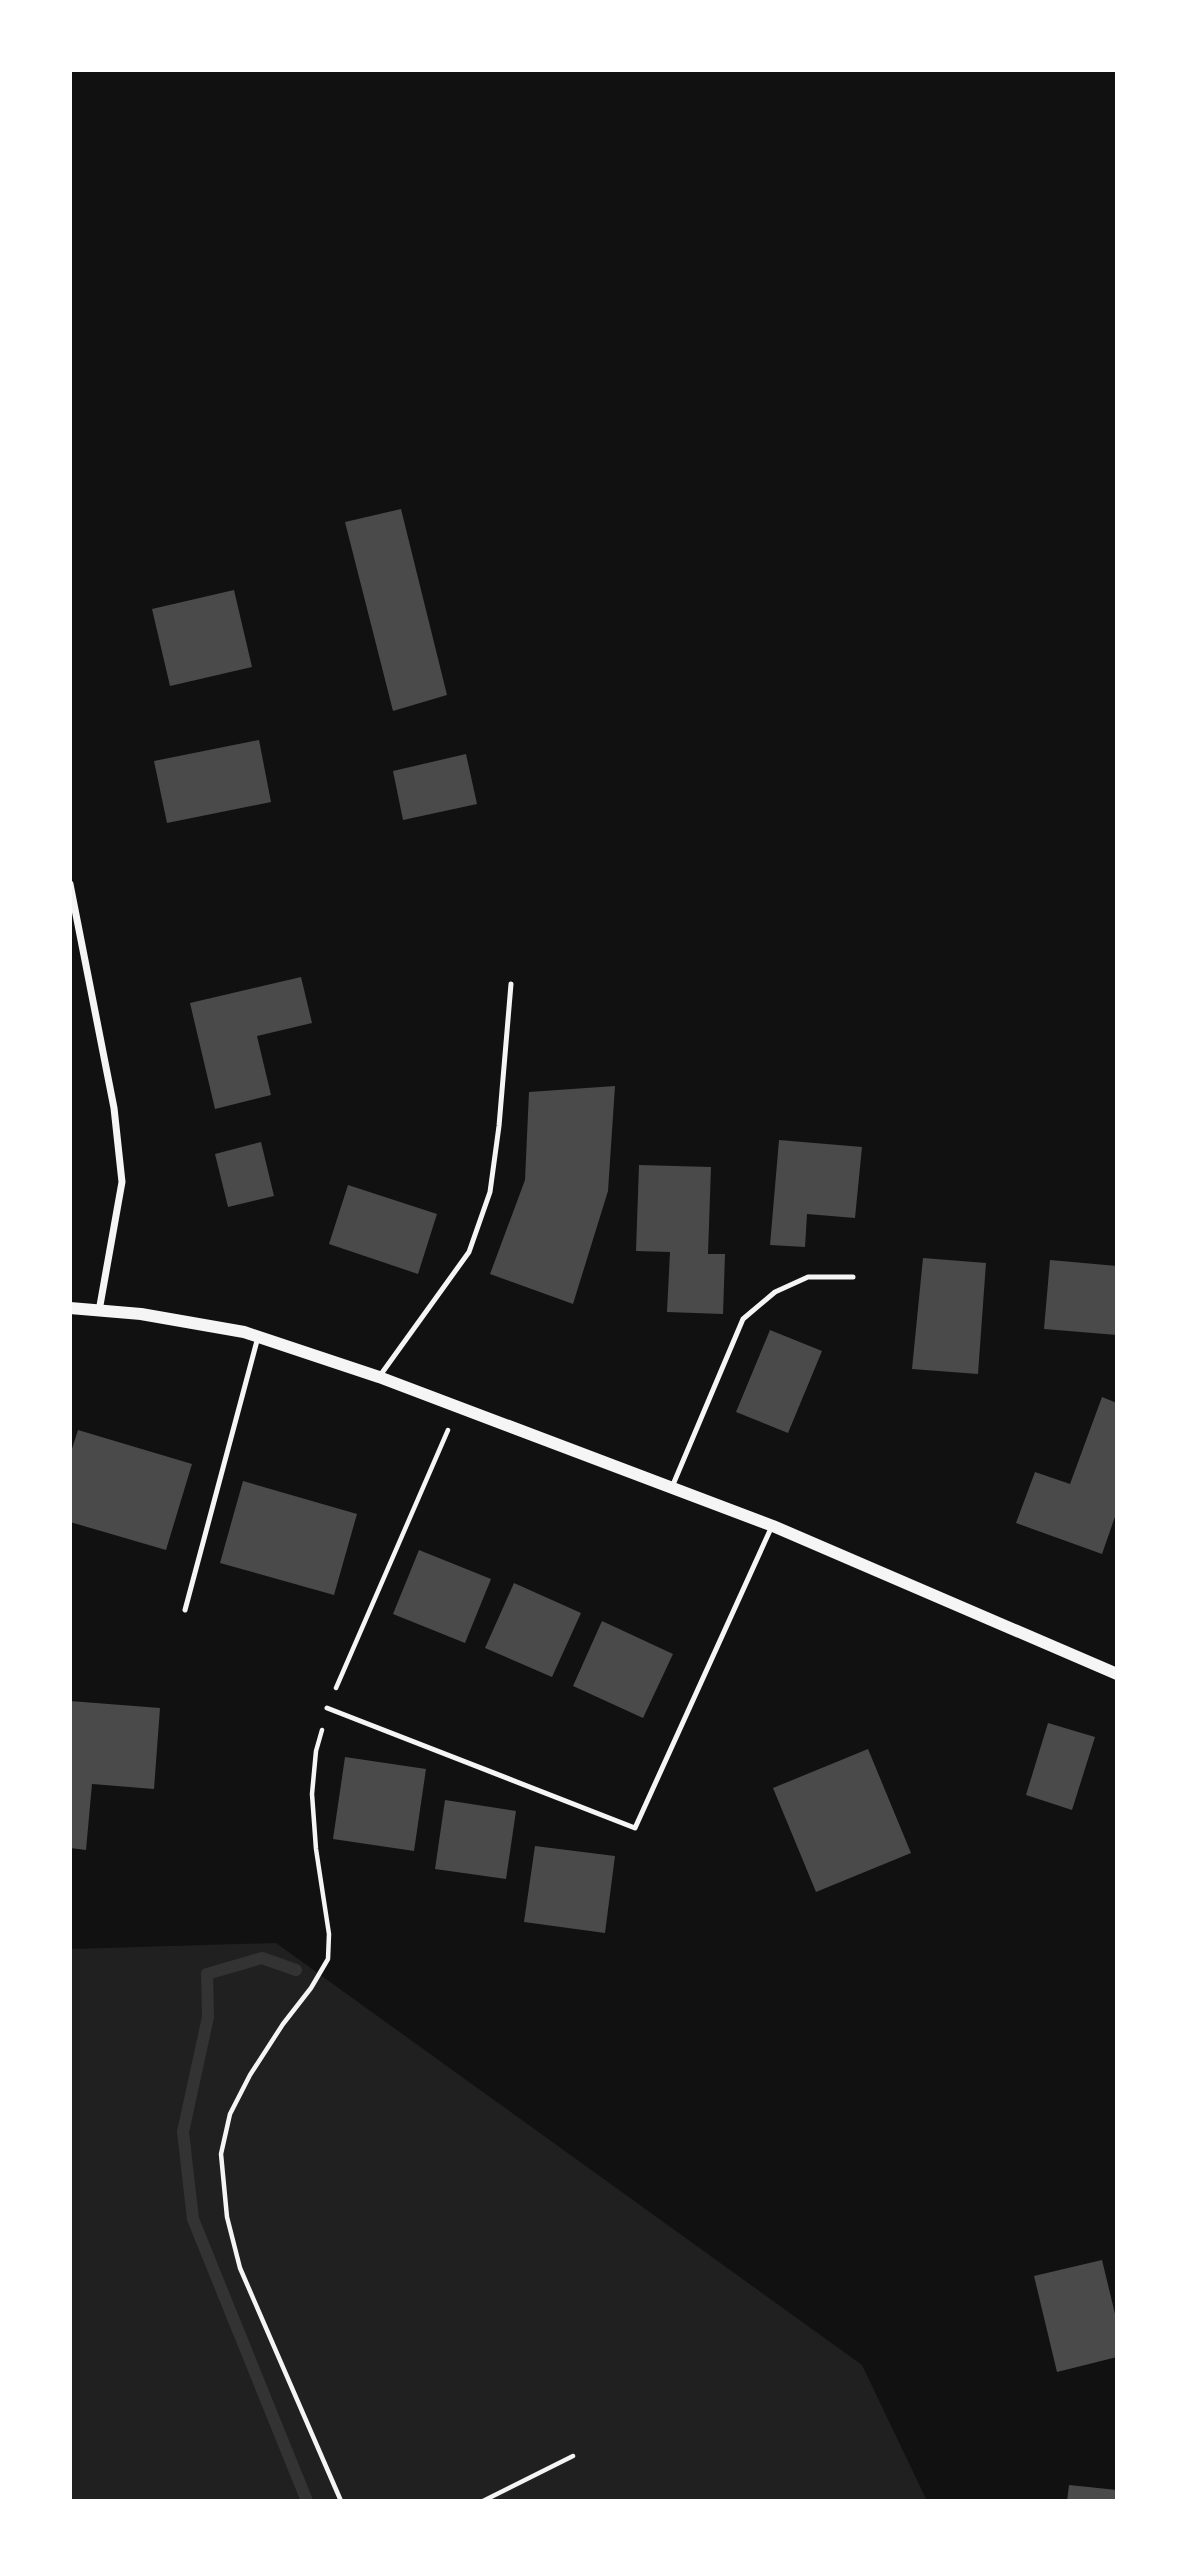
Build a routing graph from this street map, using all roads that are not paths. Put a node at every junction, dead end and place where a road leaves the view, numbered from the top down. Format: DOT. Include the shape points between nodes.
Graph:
graph roads {
  1 [pos="70,884"];
  2 [pos="511,984"];
  3 [pos="853,1277"];
  4 [pos="70,1308"];
  5 [pos="99,1311"];
  6 [pos="258,1337"];
  7 [pos="379,1377"];
  8 [pos="672,1487"];
  9 [pos="772,1526"];
  10 [pos="185,1610"];
  11 [pos="1117,1674"];
  12 [pos="327,1708"];
  1 -- 5 [label="street" via="114,1108 122,1182"];
  2 -- 7 [label="lane" via="490,1192 469,1252"];
  3 -- 8 [label="lane" via="808,1277 775,1292 743,1319"];
  4 -- 5 [label="street"];
  5 -- 6 [label="street" via="141,1314"];
  6 -- 7 [label="street"];
  6 -- 10 [label="lane"];
  7 -- 8 [label="street"];
  8 -- 9 [label="street"];
  9 -- 11 [label="street"];
  9 -- 12 [label="lane" via="635,1828"];
}
